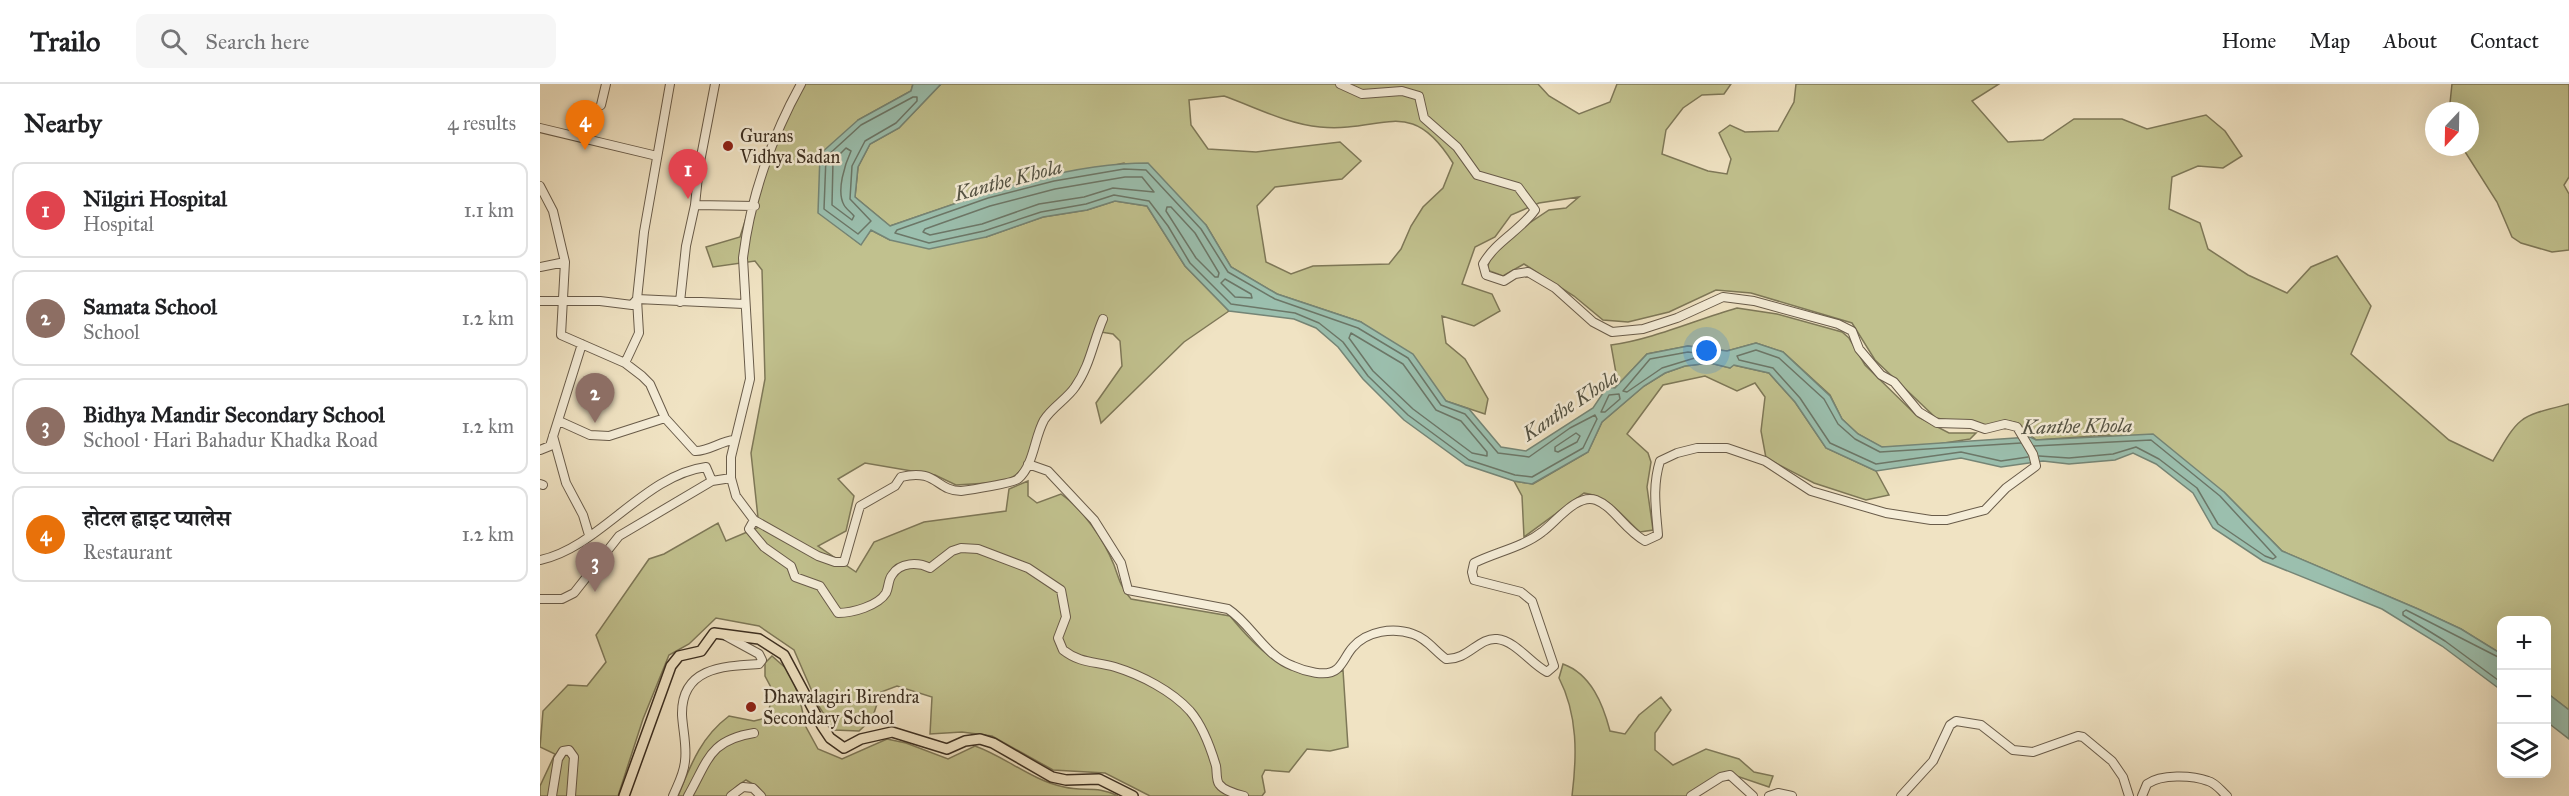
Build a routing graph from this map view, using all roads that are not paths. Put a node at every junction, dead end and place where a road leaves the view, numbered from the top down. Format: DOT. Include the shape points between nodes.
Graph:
graph roads {
  1 [pos="606,84"];
  2 [pos="670,84"];
  3 [pos="715,84"];
  4 [pos="801,84"];
  5 [pos="1340,84"];
  6 [pos="601,105"];
  7 [pos="540,128"];
  8 [pos="657,156"];
  9 [pos="540,186"];
  10 [pos="695,205"];
  11 [pos="755,206"];
  12 [pos="565,262"];
  13 [pos="540,267"];
  14 [pos="637,299"];
  15 [pos="540,301"];
  16 [pos="565,302"];
  17 [pos="680,302"];
  18 [pos="744,304"];
  19 [pos="1103,319"];
  20 [pos="582,344"];
  21 [pos="625,363"];
  22 [pos="665,418"];
  23 [pos="558,421"];
  24 [pos="553,436"];
  25 [pos="734,441"];
  26 [pos="540,450"];
  27 [pos="1028,464"];
  28 [pos="731,478"];
  29 [pos="712,481"];
  30 [pos="754,520"];
  31 [pos="609,523"];
  32 [pos="589,535"];
  33 [pos="619,536"];
  34 [pos="540,560"];
  35 [pos="540,599"];
  36 [pos="725,635"];
  37 [pos="754,733"];
  38 [pos="552,796"];
  39 [pos="571,796"];
  40 [pos="624,796"];
  41 [pos="673,796"];
  42 [pos="688,796"];
  43 [pos="731,796"];
  44 [pos="760,796"];
  45 [pos="1133,796"];
  46 [pos="1244,796"];
  47 [pos="1691,796"];
  48 [pos="1753,796"];
  49 [pos="1769,796"];
  50 [pos="1792,796"];
  51 [pos="1901,796"];
  52 [pos="2129,796"];
  53 [pos="2142,796"];
  54 [pos="2227,796"];
  1 -- 6 [label="street"];
  2 -- 8 [label="street"];
  3 -- 10 [label="street"];
  4 -- 11 [label="street" via="765,162"];
  5 -- 27 [label="street" via="1362,94 1402,91 1419,96 1424,118 1457,147 1477,175 1518,187 1534,210 1526,222 1491,250 1483,264 1486,275 1504,281 1528,272 1612,332 1677,318 1723,297 1754,301 1838,324 1852,331 1859,349 1919,412 1937,423 1971,424 1985,429 2005,424 2017,427 2036,466 1985,510 1931,520 1886,513 1811,491 1765,461 1727,448 1712,446 1677,453 1660,461 1657,471 1654,490 1658,535 1653,539 1645,541 1631,533 1604,504 1593,498 1581,500 1527,542 1474,563 1474,580 1521,592 1533,601 1554,666 1547,672 1497,639 1487,640 1462,657 1446,659 1412,633 1381,632 1364,636 1337,669 1316,673 1291,666 1257,641 1240,617 1228,609 1128,590 1121,563 1094,520 1048,471"];
  7 -- 8 [label="street"];
  8 -- 14 [label="street"];
  9 -- 12 [label="street" via="553,212"];
  10 -- 11 [label="street"];
  10 -- 17 [label="street"];
  11 -- 18 [label="street" via="743,258"];
  12 -- 13 [label="street"];
  12 -- 16 [label="street"];
  14 -- 16 [label="street" via="632,305"];
  14 -- 17 [label="street"];
  14 -- 21 [label="street" via="639,333"];
  15 -- 16 [label="street"];
  16 -- 20 [label="street" via="561,335"];
  17 -- 18 [label="street"];
  18 -- 25 [label="street" via="749,390"];
  19 -- 27 [label="street" via="1087,368 1075,388 1043,422"];
  20 -- 21 [label="street"];
  20 -- 23 [label="street"];
  21 -- 22 [label="street" via="650,384"];
  22 -- 23 [label="street" via="609,436 590,435"];
  22 -- 25 [label="street" via="695,451"];
  23 -- 24 [label="street"];
  24 -- 26 [label="street" via="550,446"];
  24 -- 32 [label="street" via="566,483 583,514"];
  25 -- 28 [label="street"];
  27 -- 30 [label="street" via="1019,479 1009,484 961,491 925,474 901,477 895,486 860,506 844,562 818,556"];
  28 -- 29 [label="street"];
  28 -- 30 [label="street" via="736,496"];
  29 -- 31 [label="street" via="706,467 692,470 644,494"];
  29 -- 33 [label="street"];
  30 -- 46 [label="street" via="749,529 764,547 792,566 795,578 820,586 838,613 880,598 893,573 902,567 913,563 930,568 962,548 978,549 1028,568 1061,590 1066,617 1058,638 1063,650 1088,663 1113,666 1177,698 1199,724 1219,784"];
  31 -- 32 [label="street"];
  31 -- 33 [label="street"];
  32 -- 34 [label="street"];
  33 -- 35 [label="street" via="574,593 562,599"];
  36 -- 40 [label="main road" via="714,633 701,651 679,656 671,666"];
  36 -- 41 [label="street" via="759,654 762,660 759,664 724,665 708,670 689,689 682,704 686,759"];
  36 -- 45 [label="main road" via="759,639 784,655 822,726 844,748 861,739 892,732 947,748 980,739 1052,777 1099,779"];
  37 -- 42 [label="street" via="730,738 719,747 705,762"];
  38 -- 39 [label="street" via="563,750 569,750 574,758"];
  43 -- 44 [label="street" via="743,787 753,788"];
  47 -- 48 [label="street" via="1730,775"];
  49 -- 50 [label="street"];
  51 -- 52 [label="street" via="1933,761 1950,725 1956,721 1981,725 2013,750 2033,752 2083,737 2112,761"];
  53 -- 54 [label="street" via="2147,784 2161,776 2210,782"];
}
